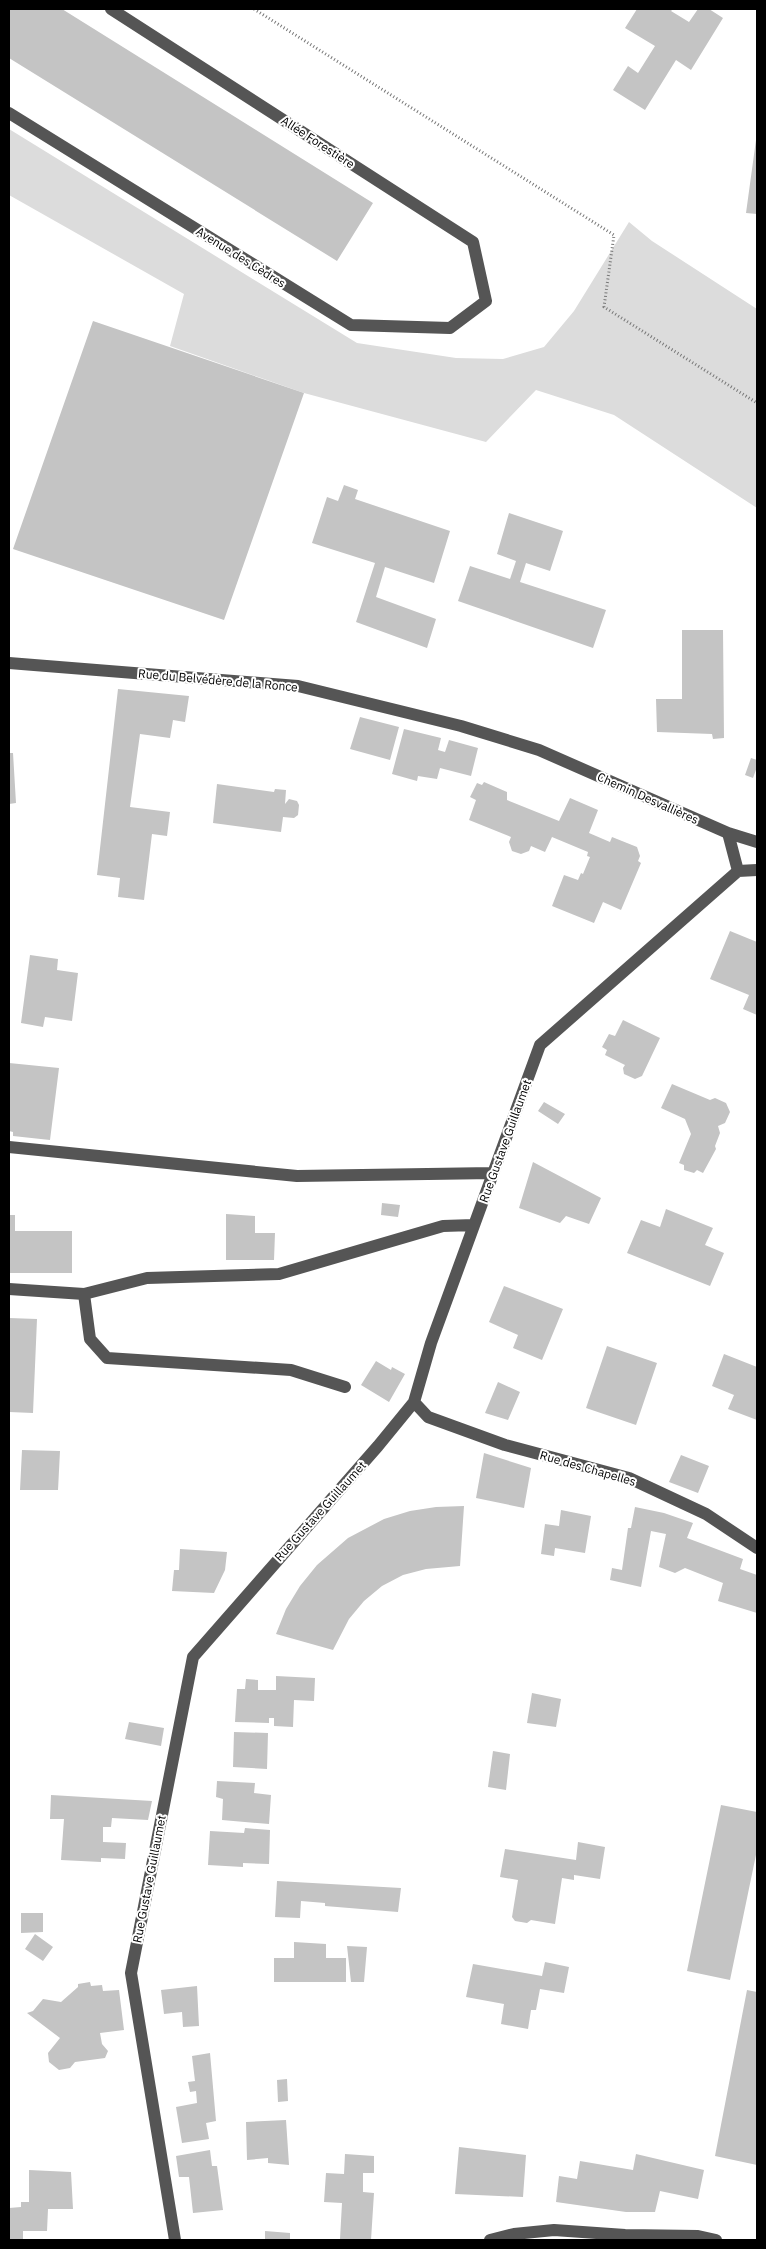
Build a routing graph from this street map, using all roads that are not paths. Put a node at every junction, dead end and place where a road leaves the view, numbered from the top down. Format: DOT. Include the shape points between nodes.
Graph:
graph roads {
  1 [pos="112,9"];
  2 [pos="9,113"];
  3 [pos="486,301"];
  4 [pos="9,664"];
  5 [pos="539,750"];
  6 [pos="728,832"];
  7 [pos="757,842"];
  8 [pos="757,870"];
  9 [pos="738,871"];
  10 [pos="9,1147"];
  11 [pos="493,1173"];
  12 [pos="474,1225"];
  13 [pos="9,1290"];
  14 [pos="84,1294"];
  15 [pos="345,1387"];
  16 [pos="414,1402"];
  17 [pos="757,1548"];
  18 [pos="176,2240"];
  19 [pos="490,2240"];
  20 [pos="716,2240"];
  1 -- 3 [label="street, Allée Forestière" via="473,242"];
  2 -- 3 [label="street, Avenue des Cèdres" via="351,325 450,328"];
  4 -- 5 [label="street, Rue du Belvédère de la Ronce" via="298,686 461,726"];
  5 -- 6 [label="street, Chemin Desvallières"];
  6 -- 7 [label="street, Chemin Desvallières"];
  6 -- 9 [label="street"];
  8 -- 9 [label="street"];
  9 -- 11 [label="street, Rue Gustave Guillaumet" via="540,1045"];
  10 -- 11 [label="street" via="297,1176"];
  11 -- 12 [label="street, Rue Gustave Guillaumet"];
  12 -- 14 [label="street" via="442,1226 279,1274 147,1278"];
  12 -- 16 [label="street, Rue Gustave Guillaumet" via="431,1343"];
  13 -- 14 [label="street"];
  14 -- 15 [label="street" via="90,1339 107,1358 291,1370"];
  16 -- 17 [label="street, Rue des Chapelles" via="428,1416 505,1445 629,1478 706,1514"];
  16 -- 18 [label="street, Rue Gustave Guillaumet" via="193,1657 131,1973"];
  19 -- 20 [label="street" via="554,2230 698,2236"];
}
